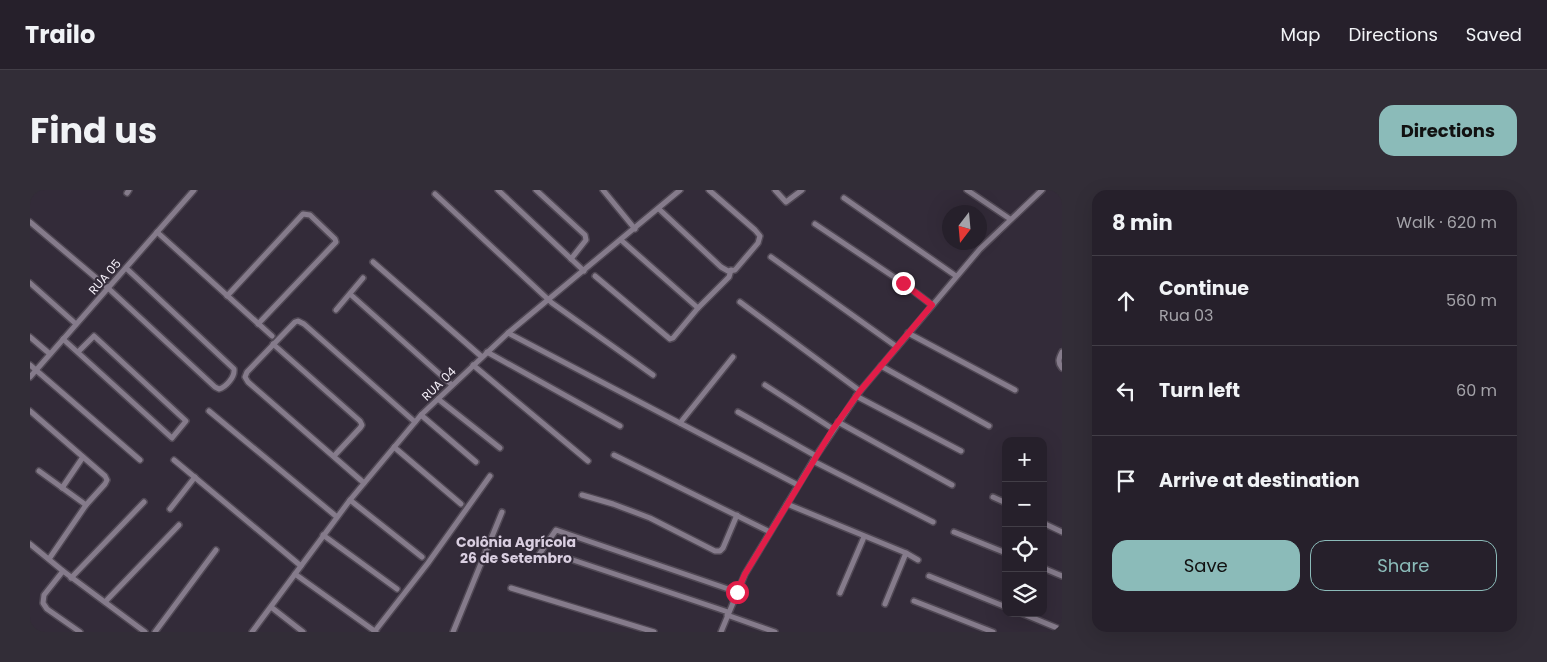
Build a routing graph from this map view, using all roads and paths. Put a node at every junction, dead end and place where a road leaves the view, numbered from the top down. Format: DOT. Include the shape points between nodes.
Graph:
graph roads {
  1 [pos="194,190"];
  2 [pos="498,190"];
  3 [pos="536,190"];
  4 [pos="603,190"];
  5 [pos="709,190"];
  6 [pos="775,190"];
  7 [pos="802,190"];
  8 [pos="967,190"];
  9 [pos="1042,190"];
  10 [pos="676,191"];
  11 [pos="436,194"];
  12 [pos="844,198"];
  13 [pos="659,208"];
  14 [pos="1010,219"];
  15 [pos="30,222"];
  16 [pos="815,224"];
  17 [pos="635,228"];
  18 [pos="157,232"];
  19 [pos="621,240"];
  20 [pos="771,258"];
  21 [pos="571,259"];
  22 [pos="373,262"];
  23 [pos="126,268"];
  24 [pos="731,270"];
  25 [pos="584,272"];
  26 [pos="595,276"];
  27 [pos="956,276"];
  28 [pos="363,278"];
  29 [pos="30,283"];
  30 [pos="108,288"];
  31 [pos="350,294"];
  32 [pos="227,296"];
  33 [pos="549,300"];
  34 [pos="740,302"];
  35 [pos="932,305"];
  36 [pos="698,308"];
  37 [pos="336,310"];
  38 [pos="76,324"];
  39 [pos="258,324"];
  40 [pos="908,332"];
  41 [pos="508,333"];
  42 [pos="272,336"];
  43 [pos="30,337"];
  44 [pos="63,339"];
  45 [pos="273,344"];
  46 [pos="897,347"];
  47 [pos="78,352"];
  48 [pos="487,352"];
  49 [pos="1062,352"];
  50 [pos="50,354"];
  51 [pos="482,357"];
  52 [pos="733,358"];
  53 [pos="30,365"];
  54 [pos="473,365"];
  55 [pos="881,366"];
  56 [pos="1062,368"];
  57 [pos="36,370"];
  58 [pos="653,375"];
  59 [pos="30,377"];
  60 [pos="452,385"];
  61 [pos="765,385"];
  62 [pos="1015,390"];
  63 [pos="860,391"];
  64 [pos="856,396"];
  65 [pos="438,399"];
  66 [pos="209,410"];
  67 [pos="30,411"];
  68 [pos="738,412"];
  69 [pos="421,416"];
  70 [pos="415,422"];
  71 [pos="838,422"];
  72 [pos="680,423"];
  73 [pos="620,426"];
  74 [pos="989,426"];
  75 [pos="833,429"];
  76 [pos="394,447"];
  77 [pos="500,448"];
  78 [pos="961,451"];
  79 [pos="614,455"];
  80 [pos="334,456"];
  81 [pos="83,457"];
  82 [pos="814,458"];
  83 [pos="140,460"];
  84 [pos="174,460"];
  85 [pos="588,461"];
  86 [pos="476,462"];
  87 [pos="39,471"];
  88 [pos="490,476"];
  89 [pos="195,477"];
  90 [pos="364,483"];
  91 [pos="798,485"];
  92 [pos="952,485"];
  93 [pos="62,488"];
  94 [pos="582,495"];
  95 [pos="993,497"];
  96 [pos="350,500"];
  97 [pos="144,502"];
  98 [pos="1002,502"];
  99 [pos="461,504"];
  100 [pos="787,504"];
  101 [pos="86,505"];
  102 [pos="170,509"];
  103 [pos="502,512"];
  104 [pos="737,515"];
  105 [pos="337,517"];
  106 [pos="932,522"];
  107 [pos="179,525"];
  108 [pos="1047,525"];
  109 [pos="770,532"];
  110 [pos="954,532"];
  111 [pos="1062,532"];
  112 [pos="323,535"];
  113 [pos="864,537"];
  114 [pos="31,546"];
  115 [pos="216,550"];
  116 [pos="1002,551"];
  117 [pos="906,553"];
  118 [pos="422,557"];
  119 [pos="564,557"];
  120 [pos="536,559"];
  121 [pos="49,560"];
  122 [pos="918,560"];
  123 [pos="301,566"];
  124 [pos="1047,570"];
  125 [pos="63,572"];
  126 [pos="295,574"];
  127 [pos="929,576"];
  128 [pos="1062,576"];
  129 [pos="71,578"];
  130 [pos="511,588"];
  131 [pos="397,589"];
  132 [pos="737,592"];
  133 [pos="840,593"];
  134 [pos="914,600"];
  135 [pos="104,602"];
  136 [pos="885,604"];
  137 [pos="1002,605"];
  138 [pos="271,608"];
  139 [pos="728,613"];
  140 [pos="1031,617"];
  141 [pos="1062,630"];
  142 [pos="80,632"];
  143 [pos="145,632"];
  144 [pos="155,632"];
  145 [pos="252,632"];
  146 [pos="303,632"];
  147 [pos="376,632"];
  148 [pos="453,632"];
  149 [pos="654,632"];
  150 [pos="721,632"];
  151 [pos="775,632"];
  152 [pos="993,632"];
  1 -- 18 [label="street, RUA 05"];
  2 -- 21 [label="street"];
  3 -- 21 [label="street" via="585,235 586,240"];
  4 -- 17 [label="street"];
  5 -- 24 [label="street" via="760,236 758,244 735,270"];
  6 -- 7 [label="street" via="786,202"];
  8 -- 14 [label="street"];
  9 -- 14 [label="street"];
  10 -- 13 [label="street, RUA 04"];
  11 -- 33 [label="street"];
  12 -- 27 [label="street"];
  13 -- 17 [label="street, RUA 04"];
  13 -- 24 [label="street" via="722,267"];
  14 -- 27 [label="street"];
  15 -- 30 [label="street"];
  16 -- 35 [label="street"];
  17 -- 19 [label="street, RUA 04"];
  18 -- 23 [label="street, RUA 05"];
  18 -- 32 [label="street"];
  19 -- 25 [label="street, RUA 04"];
  19 -- 36 [label="street"];
  20 -- 46 [label="street"];
  21 -- 25 [label="street"];
  22 -- 51 [label="street"];
  23 -- 30 [label="street, RUA 05"];
  23 -- 30 [label="street" via="234,369 233,376 222,388 215,387"];
  24 -- 36 [label="street" via="729,277"];
  25 -- 33 [label="street, RUA 04"];
  26 -- 36 [label="street" via="670,339"];
  27 -- 35 [label="street"];
  28 -- 31 [label="street"];
  29 -- 38 [label="street"];
  30 -- 38 [label="street, RUA 05"];
  31 -- 37 [label="street"];
  31 -- 60 [label="street"];
  32 -- 39 [label="street"];
  32 -- 39 [label="street" via="303,214 310,215 336,242"];
  33 -- 41 [label="street, RUA 04"];
  33 -- 58 [label="street"];
  34 -- 63 [label="street"];
  35 -- 40 [label="street"];
  38 -- 44 [label="street, RUA 05"];
  39 -- 42 [label="street"];
  40 -- 46 [label="street"];
  40 -- 62 [label="street"];
  41 -- 48 [label="street, RUA 04"];
  41 -- 72 [label="street"];
  43 -- 50 [label="street"];
  44 -- 47 [label="street"];
  44 -- 50 [label="street, RUA 05"];
  45 -- 70 [label="street" via="295,322 304,324"];
  45 -- 80 [label="street" via="362,424"];
  45 -- 80 [label="street" via="245,377"];
  46 -- 55 [label="street"];
  47 -- 47 [label="street" via="172,438 186,421 94,336"];
  48 -- 51 [label="street, RUA 04"];
  48 -- 73 [label="street"];
  49 -- 56 [label="street" via="1058,358"];
  50 -- 57 [label="street, RUA 05"];
  51 -- 54 [label="street, RUA 04"];
  52 -- 72 [label="street"];
  53 -- 57 [label="street"];
  54 -- 60 [label="street, RUA 04"];
  54 -- 85 [label="street"];
  55 -- 63 [label="street"];
  55 -- 74 [label="street"];
  57 -- 59 [label="street, RUA 05"];
  57 -- 83 [label="street"];
  60 -- 65 [label="street, RUA 04"];
  61 -- 75 [label="street"];
  63 -- 64 [label="street"];
  64 -- 71 [label="street"];
  64 -- 78 [label="street"];
  65 -- 69 [label="street, RUA 04"];
  65 -- 77 [label="street"];
  66 -- 105 [label="street"];
  67 -- 81 [label="street"];
  68 -- 82 [label="street"];
  69 -- 70 [label="street, RUA 04"];
  69 -- 86 [label="street"];
  70 -- 76 [label="street, RUA 04"];
  71 -- 75 [label="street"];
  71 -- 92 [label="street"];
  72 -- 91 [label="street"];
  75 -- 82 [label="street"];
  76 -- 90 [label="street, RUA 04"];
  76 -- 99 [label="street"];
  79 -- 104 [label="street"];
  80 -- 90 [label="street"];
  81 -- 93 [label="street"];
  81 -- 101 [label="street" via="107,480"];
  82 -- 91 [label="street"];
  82 -- 106 [label="street"];
  84 -- 89 [label="street"];
  87 -- 93 [label="street"];
  88 -- 147 [label="street"];
  89 -- 102 [label="street"];
  89 -- 123 [label="street"];
  90 -- 96 [label="street, RUA 04"];
  91 -- 100 [label="street"];
  93 -- 101 [label="street"];
  94 -- 104 [label="street" via="650,518 720,552"];
  95 -- 98 [label="street"];
  96 -- 105 [label="street, RUA 04"];
  96 -- 118 [label="street"];
  97 -- 129 [label="street"];
  100 -- 109 [label="street"];
  100 -- 113 [label="street"];
  101 -- 121 [label="street"];
  103 -- 148 [label="street"];
  104 -- 109 [label="street"];
  105 -- 112 [label="street, RUA 04"];
  107 -- 135 [label="street"];
  108 -- 111 [label="street"];
  109 -- 132 [label="street"];
  110 -- 116 [label="street"];
  112 -- 123 [label="street, RUA 04"];
  112 -- 131 [label="street"];
  113 -- 117 [label="street"];
  113 -- 133 [label="street"];
  114 -- 121 [label="street"];
  115 -- 144 [label="street"];
  117 -- 122 [label="street"];
  117 -- 136 [label="street"];
  119 -- 139 [label="street"];
  120 -- 132 [label="street" via="556,530"];
  121 -- 125 [label="street"];
  123 -- 126 [label="street, RUA 04"];
  124 -- 128 [label="street"];
  125 -- 129 [label="street"];
  125 -- 142 [label="street" via="44,595 43,602 47,609"];
  126 -- 138 [label="street, RUA 04"];
  126 -- 147 [label="street"];
  127 -- 137 [label="street"];
  129 -- 135 [label="street"];
  130 -- 149 [label="street"];
  132 -- 139 [label="street"];
  134 -- 152 [label="street"];
  135 -- 143 [label="street"];
  138 -- 145 [label="street, RUA 04"];
  138 -- 146 [label="street"];
  139 -- 150 [label="street"];
  139 -- 151 [label="street"];
  140 -- 141 [label="street"];
}
